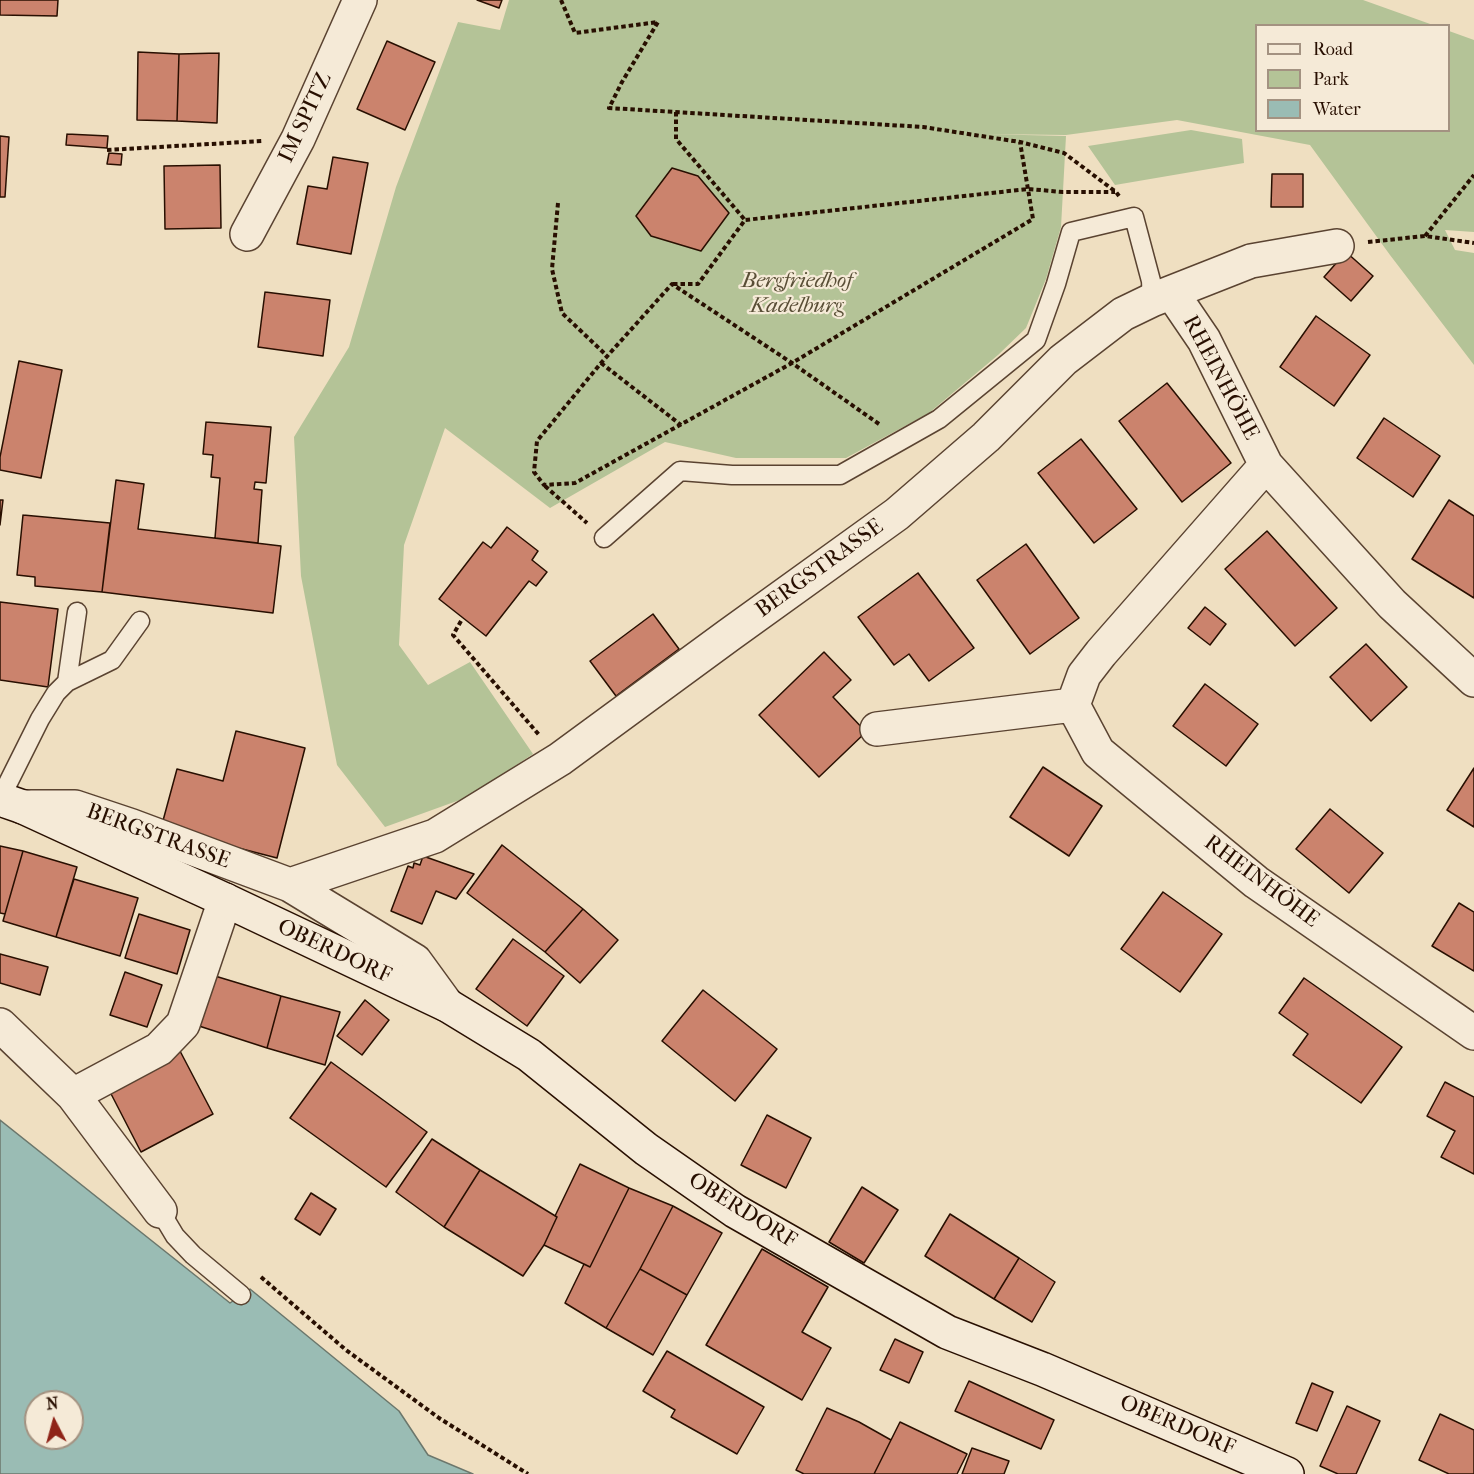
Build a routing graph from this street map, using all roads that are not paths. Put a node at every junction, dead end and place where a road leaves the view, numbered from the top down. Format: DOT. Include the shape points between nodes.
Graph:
graph roads {
  1 [pos="360,0"];
  2 [pos="247,234"];
  3 [pos="1337,246"];
  4 [pos="1162,296"];
  5 [pos="1266,465"];
  6 [pos="604,538"];
  7 [pos="77,612"];
  8 [pos="140,621"];
  9 [pos="1474,681"];
  10 [pos="68,682"];
  11 [pos="1072,705"];
  12 [pos="877,729"];
  13 [pos="12,803"];
  14 [pos="290,885"];
  15 [pos="225,900"];
  16 [pos="447,1005"];
  17 [pos="0,1025"];
  18 [pos="1474,1033"];
  19 [pos="74,1095"];
  20 [pos="160,1211"];
  21 [pos="241,1295"];
  22 [pos="1287,1474"];
  1 -- 2 [label="street, IM SPITZ" via="298,139"];
  3 -- 4 [label="street, BERGSTRASSE" via="1251,261"];
  4 -- 5 [label="street, RHEINHÖHE" via="1204,340"];
  4 -- 6 [label="lane" via="1151,281 1134,217 1071,232 1036,340 939,419 840,475 680,471"];
  4 -- 14 [label="street, BERGSTRASSE" via="1123,314 1063,360 986,437 897,514 560,759 435,836"];
  5 -- 9 [label="street, RHEINHÖHE" via="1392,604"];
  5 -- 11 [label="street, RHEINHÖHE" via="1101,653 1084,675"];
  7 -- 10 [label="lane"];
  8 -- 10 [label="lane" via="112,660"];
  10 -- 13 [label="lane" via="40,719"];
  11 -- 12 [label="street"];
  11 -- 18 [label="street, RHEINHÖHE" via="1098,752 1256,882"];
  13 -- 14 [label="street, BERGSTRASSE" via="75,807"];
  13 -- 15 [label="street, OBERDORF"];
  14 -- 16 [label="street, BERGSTRASSE" via="415,961"];
  15 -- 16 [label="street, OBERDORF"];
  15 -- 19 [label="street" via="183,1024 159,1049"];
  16 -- 22 [label="street, OBERDORF" via="529,1055 646,1149 735,1211 947,1332"];
  17 -- 19 [label="street"];
  19 -- 20 [label="street"];
  20 -- 21 [label="lane" via="193,1255"];
}
